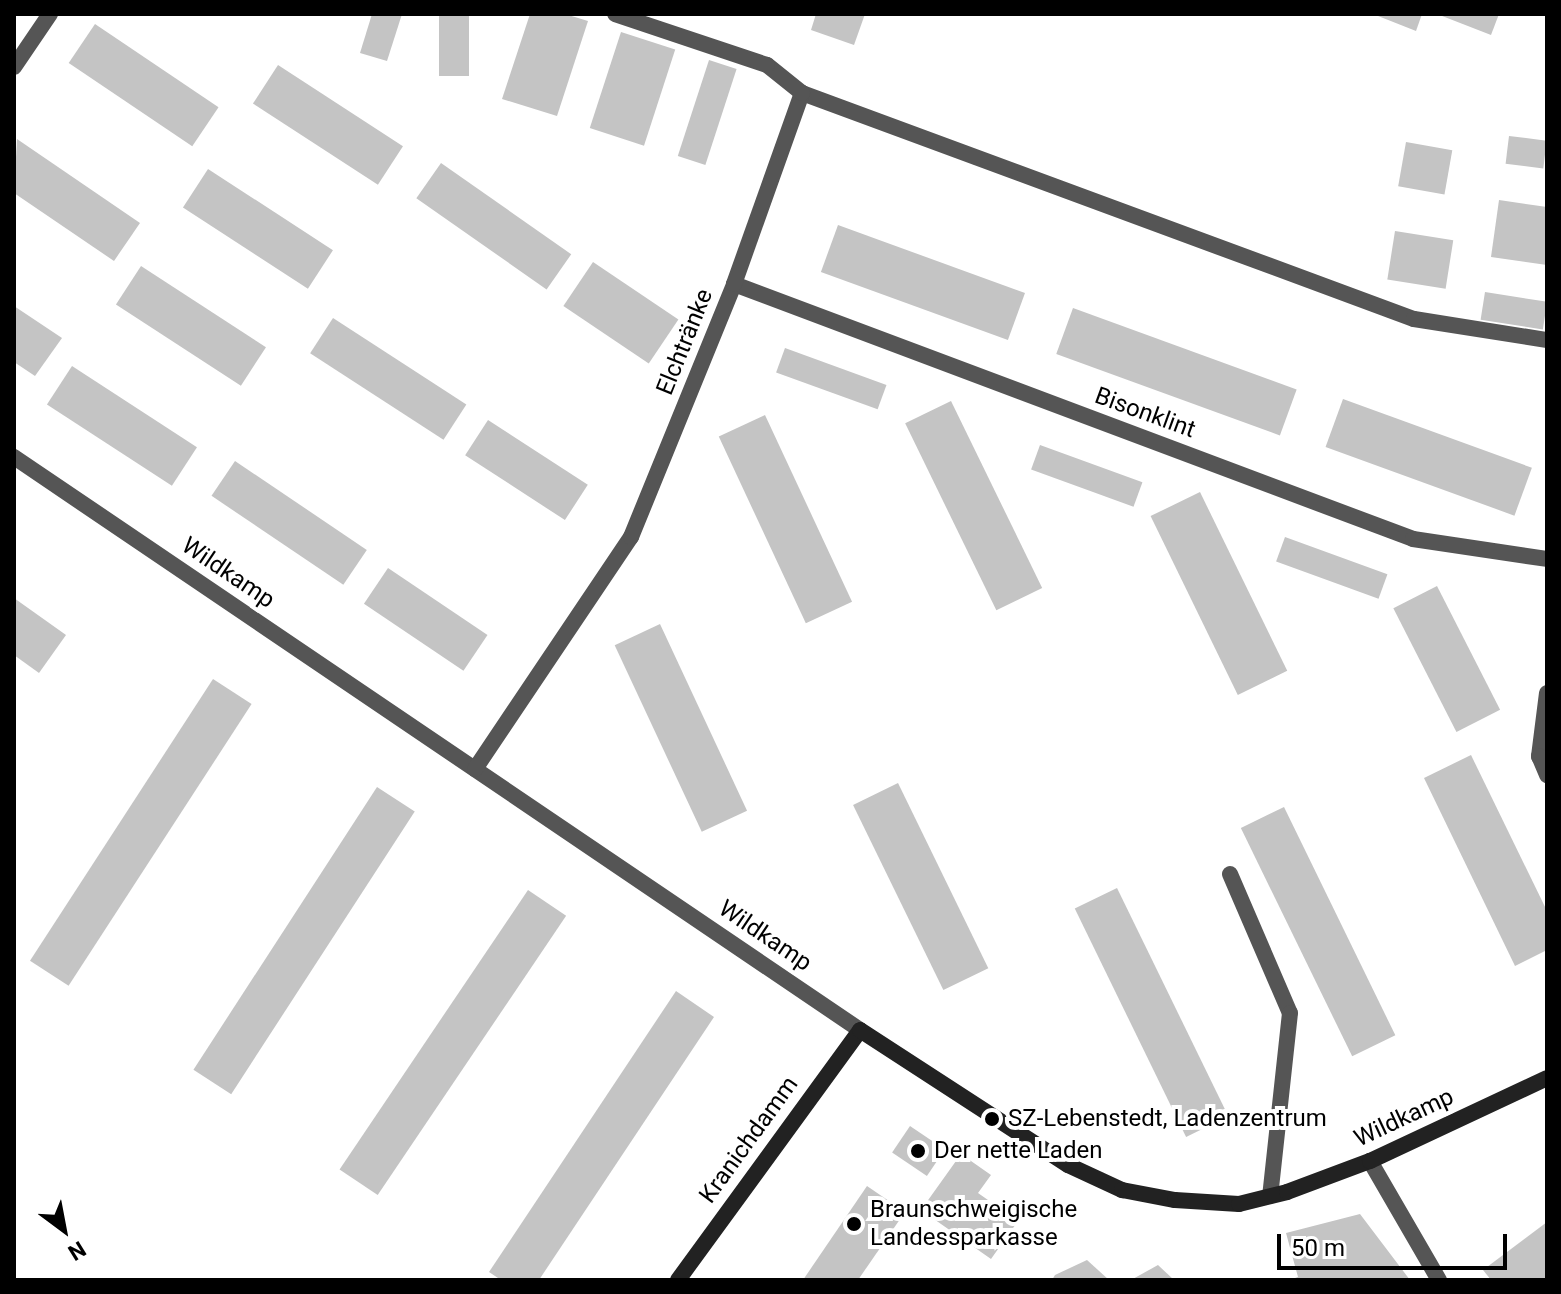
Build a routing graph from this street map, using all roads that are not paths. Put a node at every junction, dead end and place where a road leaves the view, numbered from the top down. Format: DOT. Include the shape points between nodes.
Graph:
graph roads {
  1 [pos="50,14"];
  2 [pos="615,14"];
  3 [pos="14,67"];
  4 [pos="802,93"];
  5 [pos="734,284"];
  6 [pos="1547,340"];
  7 [pos="14,457"];
  8 [pos="1547,559"];
  9 [pos="1547,693"];
  10 [pos="475,769"];
  11 [pos="1547,775"];
  12 [pos="1230,874"];
  13 [pos="860,1030"];
  14 [pos="1547,1078"];
  15 [pos="1370,1161"];
  16 [pos="1270,1196"];
  17 [pos="678,1280"];
  18 [pos="1439,1280"];
  1 -- 3 [label="street"];
  2 -- 4 [label="street" via="767,65"];
  4 -- 5 [label="street, Elchtränke"];
  4 -- 6 [label="street" via="1414,319"];
  5 -- 8 [label="street, Bisonklint" via="1413,539"];
  5 -- 10 [label="street, Elchtränke" via="631,537"];
  7 -- 10 [label="street, Wildkamp"];
  9 -- 11 [label="street" via="1539,756"];
  10 -- 13 [label="street, Wildkamp"];
  12 -- 16 [label="street" via="1290,1013"];
  13 -- 16 [label="street, Wildkamp" via="1055,1158 1122,1190 1239,1204"];
  13 -- 17 [label="street, Kranichdamm"];
  14 -- 15 [label="street, Wildkamp"];
  15 -- 16 [label="street, Wildkamp"];
  15 -- 18 [label="street"];
}
